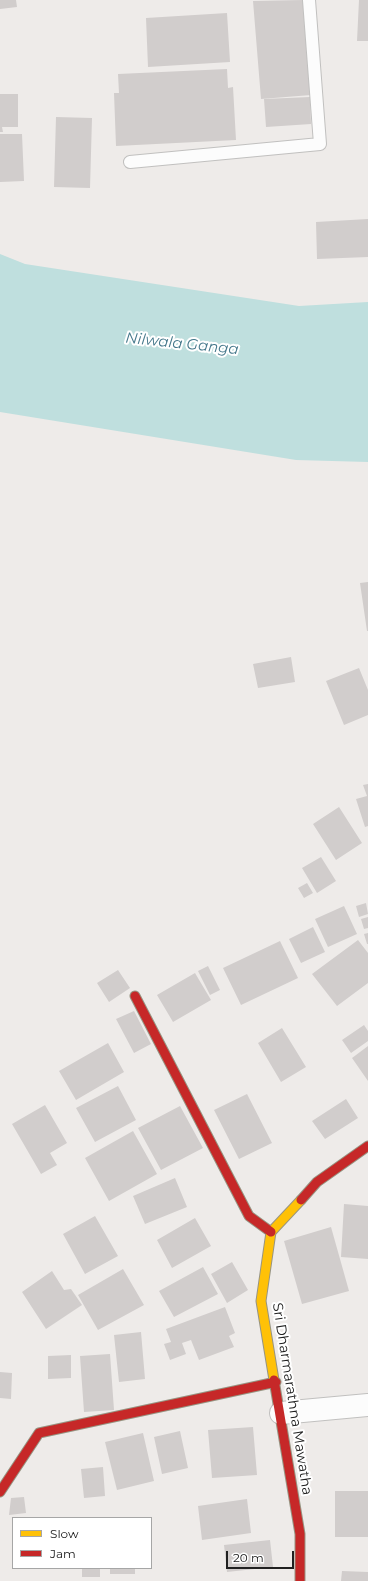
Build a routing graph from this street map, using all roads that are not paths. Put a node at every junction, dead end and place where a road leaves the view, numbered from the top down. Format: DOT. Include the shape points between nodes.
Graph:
graph roads {
  1 [pos="309,0"];
  2 [pos="130,162"];
  3 [pos="134,996"];
  4 [pos="368,1146"];
  5 [pos="271,1232"];
  6 [pos="276,1382"];
  7 [pos="368,1405"];
  8 [pos="281,1413"];
  9 [pos="2,1486"];
  10 [pos="300,1581"];
  1 -- 2 [label="lane" via="320,144"];
  3 -- 5 [label="street" via="249,1216"];
  4 -- 5 [label="street" via="317,1182"];
  5 -- 6 [label="street, Sri Dharmarathna Mawatha" via="261,1301"];
  6 -- 8 [label="street, Sri Dharmarathna Mawatha"];
  6 -- 9 [label="street" via="39,1433"];
  7 -- 8 [label="street"];
  8 -- 10 [label="street, Sri Dharmarathna Mawatha" via="300,1534"];
}
